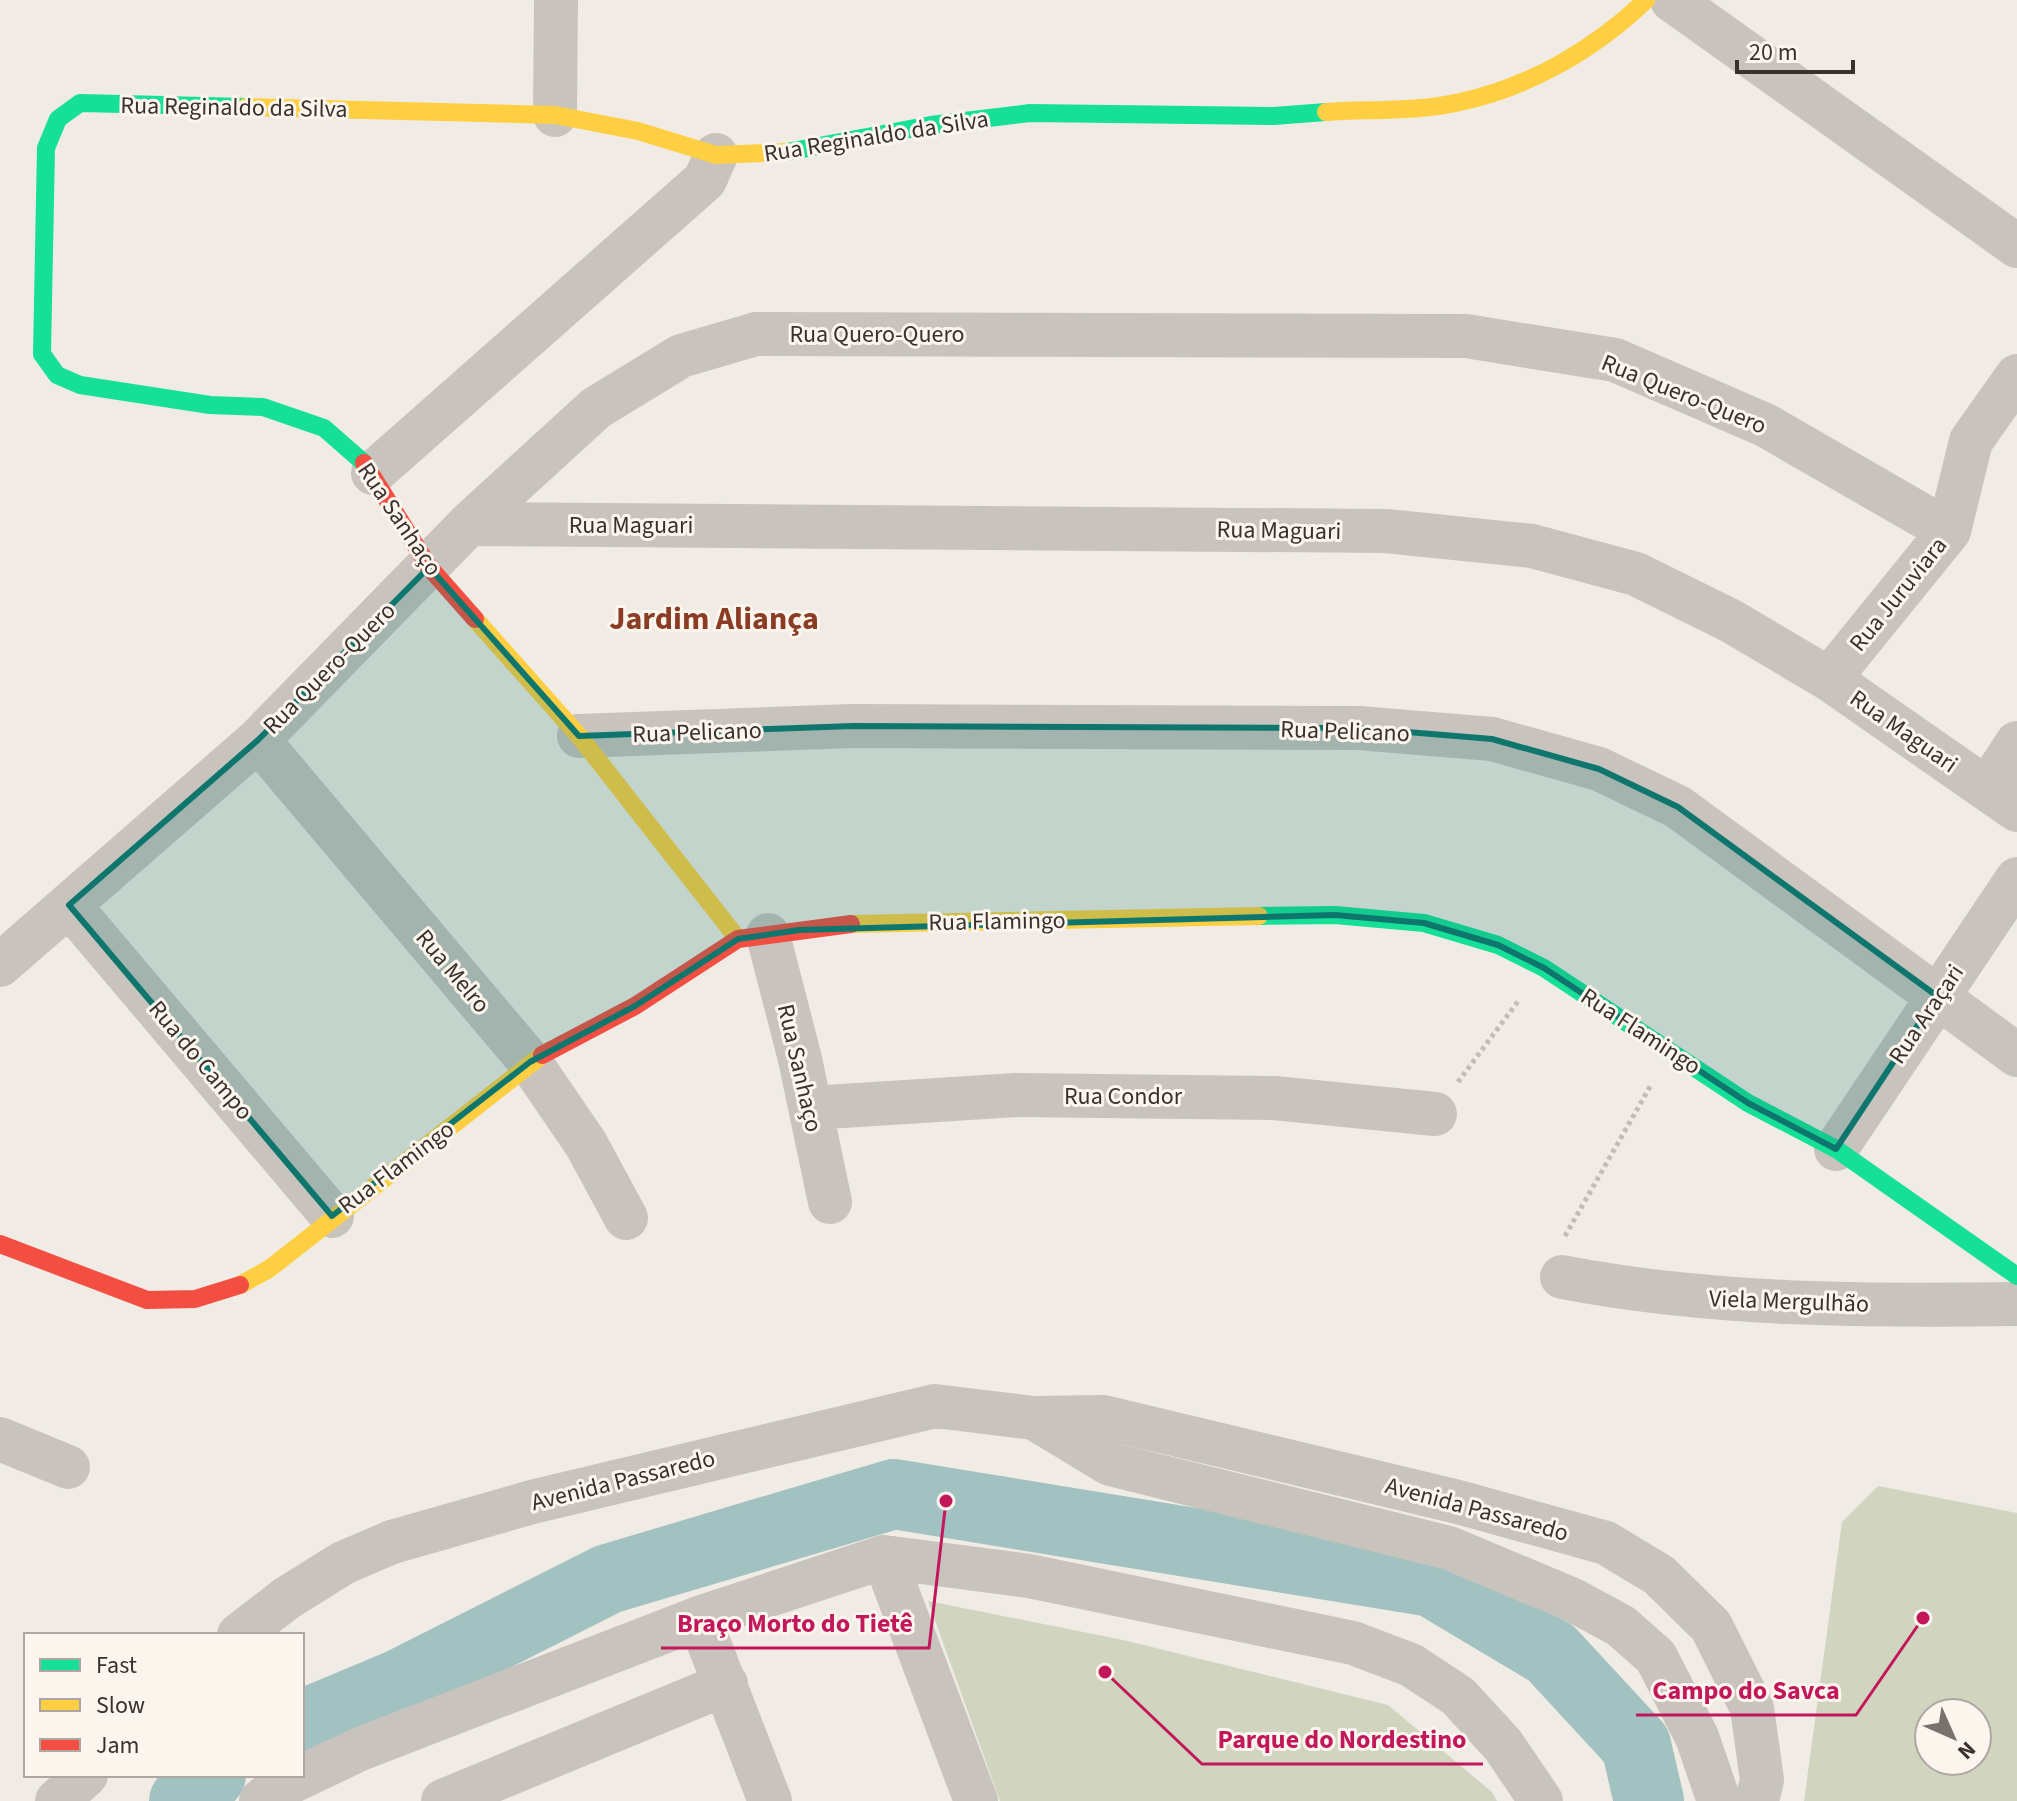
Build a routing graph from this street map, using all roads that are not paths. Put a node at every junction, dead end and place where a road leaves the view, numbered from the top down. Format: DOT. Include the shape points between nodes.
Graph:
graph roads {
  1 [pos="556,0"];
  2 [pos="1646,0"];
  3 [pos="1672,0"];
  4 [pos="80,103"];
  5 [pos="555,115"];
  6 [pos="716,155"];
  7 [pos="2017,246"];
  8 [pos="2017,376"];
  9 [pos="373,473"];
  10 [pos="469,524"];
  11 [pos="1949,531"];
  12 [pos="429,567"];
  13 [pos="1829,679"];
  14 [pos="579,736"];
  15 [pos="258,740"];
  16 [pos="2017,743"];
  17 [pos="2002,800"];
  18 [pos="2017,879"];
  19 [pos="69,905"];
  20 [pos="753,937"];
  21 [pos="0,965"];
  22 [pos="1937,996"];
  23 [pos="2017,1055"];
  24 [pos="530,1062"];
  25 [pos="811,1108"];
  26 [pos="1435,1114"];
  27 [pos="1836,1149"];
  28 [pos="830,1202"];
  29 [pos="332,1216"];
  30 [pos="626,1218"];
  31 [pos="0,1244"];
  32 [pos="2017,1276"];
  33 [pos="1562,1277"];
  34 [pos="2017,1304"];
  35 [pos="1034,1418"];
  36 [pos="0,1439"];
  37 [pos="68,1467"];
  38 [pos="884,1557"];
  39 [pos="699,1618"];
  40 [pos="242,1633"];
  41 [pos="726,1684"];
  42 [pos="304,1776"];
  43 [pos="84,1777"];
  44 [pos="301,1777"];
  45 [pos="57,1801"];
  46 [pos="261,1801"];
  47 [pos="443,1801"];
  48 [pos="770,1801"];
  49 [pos="976,1801"];
  50 [pos="1541,1801"];
  51 [pos="1719,1801"];
  52 [pos="1757,1801"];
  1 -- 5 [label="street"];
  2 -- 6 [label="street, Rua Reginaldo da Silva" via="1618,27 1570,58 1515,87 1458,103 1274,116 1030,113 931,125 817,149"];
  3 -- 7 [label="street"];
  4 -- 5 [label="street, Rua Reginaldo da Silva"];
  4 -- 9 [label="street, Rua Sanhaço" via="58,119 46,148 42,354 57,375 80,385 210,405 263,407 324,428"];
  5 -- 6 [label="street, Rua Reginaldo da Silva" via="638,131"];
  6 -- 9 [label="street" via="705,180"];
  8 -- 11 [label="street, Rua Juruviara" via="1971,441"];
  9 -- 12 [label="street, Rua Sanhaço"];
  10 -- 11 [label="street, Rua Quero-Quero" via="596,408 681,356 756,334 1466,336 1615,360 1765,425"];
  10 -- 12 [label="street, Rua Quero-Quero"];
  10 -- 13 [label="street, Rua Maguari" via="1386,531 1532,546 1636,574 1731,621"];
  11 -- 13 [label="street, Rua Juruviara"];
  12 -- 14 [label="street, Rua Sanhaço"];
  12 -- 15 [label="street, Rua Quero-Quero"];
  13 -- 17 [label="street, Rua Maguari"];
  14 -- 20 [label="street, Rua Sanhaço"];
  14 -- 22 [label="street, Rua Pelicano" via="885,726 1359,728 1492,739 1599,769 1678,807"];
  15 -- 19 [label="street, Rua Quero-Quero"];
  15 -- 24 [label="street, Rua Melro"];
  16 -- 17 [label="street"];
  18 -- 22 [label="street, Rua Araçari"];
  19 -- 21 [label="street, Rua Quero-Quero"];
  19 -- 29 [label="street, Rua do Campo"];
  20 -- 24 [label="street, Rua Flamingo"];
  20 -- 25 [label="street, Rua Sanhaço"];
  20 -- 27 [label="street, Rua Flamingo" via="846,924 1335,915 1424,923 1498,945 1544,968 1748,1103"];
  22 -- 23 [label="street, Rua Pelicano"];
  22 -- 27 [label="street, Rua Araçari"];
  24 -- 29 [label="street, Rua Flamingo"];
  24 -- 30 [label="street, Rua Melro" via="586,1144"];
  25 -- 26 [label="street, Rua Condor" via="1016,1095 1274,1098"];
  25 -- 28 [label="street, Rua Sanhaço"];
  27 -- 32 [label="street, Rua Flamingo"];
  29 -- 31 [label="street, Rua Flamingo" via="242,1285 172,1304 116,1289"];
  33 -- 34 [label="street, Viela Mergulhão" via="1639,1292 1732,1301"];
  35 -- 40 [label="street, Avenida Passaredo" via="935,1406 532,1502 392,1542 343,1563"];
  35 -- 51 [label="street, Avenida Passaredo" via="1110,1464 1449,1548 1621,1626 1656,1657 1697,1737"];
  35 -- 52 [label="street, Avenida Passaredo" via="1130,1421 1606,1543 1659,1575 1711,1626 1752,1708 1762,1780"];
  36 -- 37 [label="street"];
  38 -- 39 [label="street"];
  38 -- 49 [label="street"];
  38 -- 50 [label="street" via="1029,1576 1353,1643 1411,1665 1458,1696 1503,1745"];
  39 -- 41 [label="street"];
  39 -- 42 [label="street" via="360,1749"];
  41 -- 47 [label="street"];
  41 -- 48 [label="street"];
  43 -- 45 [label="street"];
  44 -- 46 [label="street"];
}
